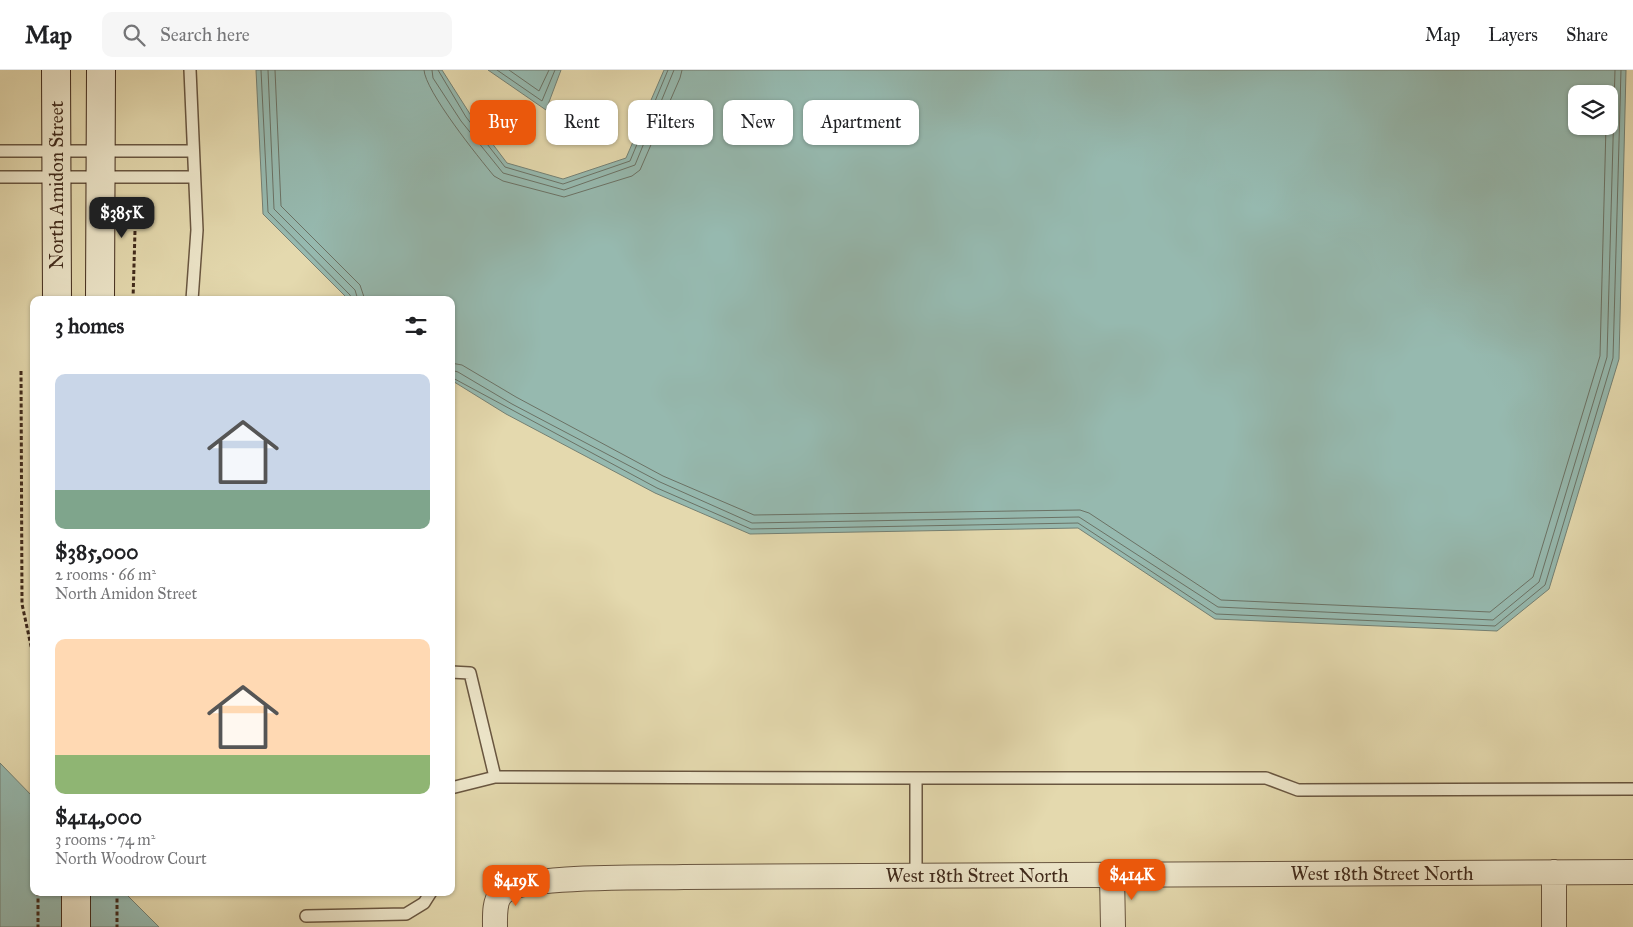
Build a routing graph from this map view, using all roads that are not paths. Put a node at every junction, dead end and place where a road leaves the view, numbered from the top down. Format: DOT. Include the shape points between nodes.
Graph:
graph roads {
  1 [pos="56,70"];
  2 [pos="101,70"];
  3 [pos="190,70"];
  4 [pos="0,151"];
  5 [pos="192,151"];
  6 [pos="56,164"];
  7 [pos="101,165"];
  8 [pos="0,177"];
  9 [pos="194,177"];
  10 [pos="57,296"];
  11 [pos="100,296"];
  12 [pos="192,296"];
  13 [pos="455,672"];
  14 [pos="495,777"];
  15 [pos="916,778"];
  16 [pos="455,787"];
  17 [pos="1633,789"];
  18 [pos="1554,872"];
  19 [pos="1633,872"];
  20 [pos="1112,875"];
  21 [pos="916,876"];
  22 [pos="76,896"];
  23 [pos="428,896"];
  24 [pos="306,916"];
  25 [pos="76,927"];
  26 [pos="495,927"];
  27 [pos="1112,927"];
  28 [pos="1554,927"];
  1 -- 6 [label="main road, North Amidon Street"];
  2 -- 7 [label="main road"];
  3 -- 5 [label="lane"];
  4 -- 6 [label="lane"];
  5 -- 7 [label="lane"];
  5 -- 9 [label="lane"];
  6 -- 7 [label="lane"];
  6 -- 7 [label="lane"];
  6 -- 8 [label="lane"];
  6 -- 10 [label="main road, North Amidon Street"];
  7 -- 9 [label="lane" via="137,177"];
  7 -- 11 [label="main road"];
  9 -- 12 [label="lane" via="197,230"];
  13 -- 14 [label="lane" via="470,672"];
  14 -- 15 [label="lane"];
  14 -- 16 [label="lane"];
  15 -- 17 [label="lane" via="1266,778 1298,790"];
  15 -- 21 [label="lane"];
  18 -- 19 [label="street, West 18th Street North"];
  18 -- 20 [label="street, West 18th Street North"];
  18 -- 28 [label="street"];
  20 -- 21 [label="street, West 18th Street North"];
  20 -- 27 [label="street"];
  21 -- 26 [label="street, West 18th Street North" via="684,877 530,882 509,887 500,894 495,909"];
  22 -- 25 [label="main road"];
  23 -- 24 [label="lane" via="424,903 406,914"];
}
